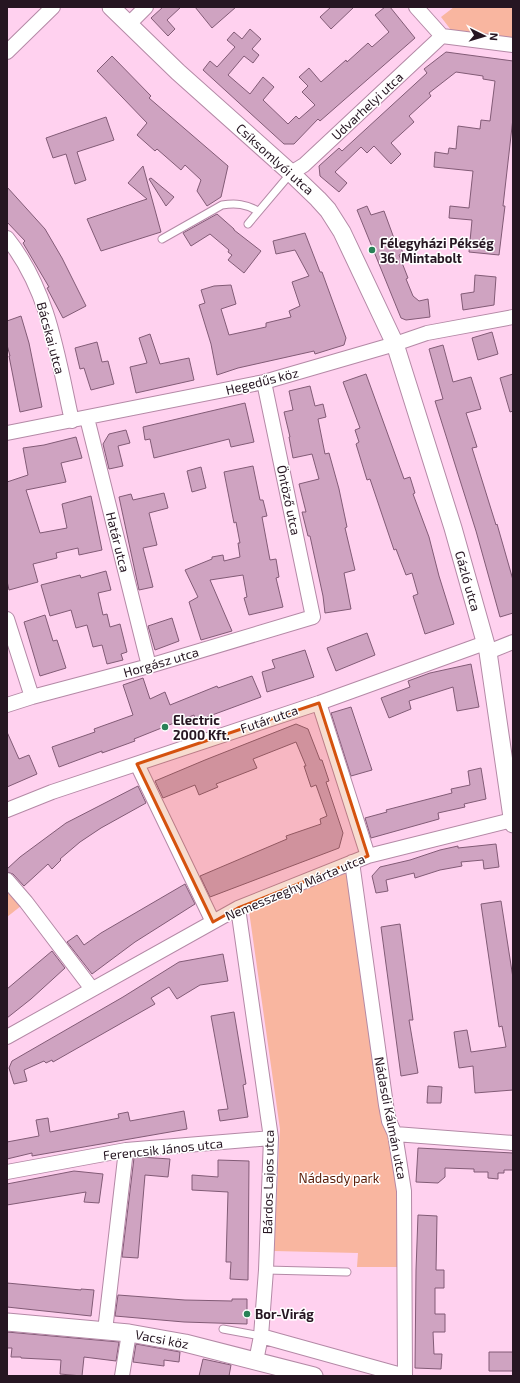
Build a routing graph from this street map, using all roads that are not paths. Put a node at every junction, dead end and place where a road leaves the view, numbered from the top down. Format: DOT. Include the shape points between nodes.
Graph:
graph roads {
  1 [pos="53,7"];
  2 [pos="111,7"];
  3 [pos="146,7"];
  4 [pos="416,7"];
  5 [pos="129,24"];
  6 [pos="442,36"];
  7 [pos="513,45"];
  8 [pos="7,52"];
  9 [pos="291,173"];
  10 [pos="258,211"];
  11 [pos="248,224"];
  12 [pos="7,238"];
  13 [pos="162,239"];
  14 [pos="513,315"];
  15 [pos="395,344"];
  16 [pos="264,382"];
  17 [pos="87,418"];
  18 [pos="72,421"];
  19 [pos="7,433"];
  20 [pos="314,617"];
  21 [pos="7,619"];
  22 [pos="513,642"];
  23 [pos="487,647"];
  24 [pos="149,666"];
  25 [pos="32,697"];
  26 [pos="319,703"];
  27 [pos="7,705"];
  28 [pos="137,764"];
  29 [pos="7,810"];
  30 [pos="512,820"];
  31 [pos="513,824"];
  32 [pos="368,856"];
  33 [pos="352,862"];
  34 [pos="7,880"];
  35 [pos="238,908"];
  36 [pos="213,922"];
  37 [pos="92,988"];
  38 [pos="7,1037"];
  39 [pos="396,1134"];
  40 [pos="271,1138"];
  41 [pos="513,1144"];
  42 [pos="126,1150"];
  43 [pos="7,1172"];
  44 [pos="266,1270"];
  45 [pos="347,1272"];
  46 [pos="7,1322"];
  47 [pos="223,1329"];
  48 [pos="105,1331"];
  49 [pos="129,1333"];
  50 [pos="261,1336"];
  51 [pos="256,1361"];
  52 [pos="122,1376"];
  53 [pos="312,1376"];
  54 [pos="405,1376"];
  1 -- 8 [label="street"];
  2 -- 5 [label="street, Csíksomlyói utca"];
  3 -- 5 [label="street"];
  4 -- 6 [label="street"];
  5 -- 9 [label="street, Csíksomlyói utca" via="178,72"];
  6 -- 7 [label="street"];
  6 -- 9 [label="street, Udvarhelyi utca" via="304,165"];
  9 -- 10 [label="lane"];
  9 -- 15 [label="street, Csíksomlyói utca" via="328,210 342,232"];
  10 -- 11 [label="lane"];
  10 -- 13 [label="lane" via="242,204 222,205"];
  12 -- 18 [label="street, Bácskai utca" via="28,269 49,321"];
  14 -- 15 [label="street, Hegedűs köz" via="427,333"];
  15 -- 16 [label="street, Hegedűs köz"];
  15 -- 23 [label="street, Gázló utca" via="453,528"];
  16 -- 17 [label="street, Hegedűs köz"];
  16 -- 20 [label="street, Öntöző utca"];
  17 -- 18 [label="street, Hegedűs köz"];
  17 -- 24 [label="street, Határ utca"];
  18 -- 19 [label="street, Hegedűs köz"];
  20 -- 24 [label="street, Horgász utca"];
  21 -- 25 [label="street"];
  22 -- 23 [label="street, Futár utca"];
  23 -- 26 [label="street, Futár utca"];
  23 -- 30 [label="street, Gázló utca"];
  24 -- 25 [label="street, Horgász utca"];
  25 -- 27 [label="street, Horgász utca"];
  26 -- 28 [label="street, Futár utca"];
  26 -- 32 [label="street"];
  28 -- 29 [label="street, Futár utca"];
  28 -- 36 [label="street"];
  30 -- 31 [label="street, Gázló utca"];
  30 -- 32 [label="street, Nemesszeghy Márta utca"];
  32 -- 33 [label="street, Nemesszeghy Márta utca"];
  33 -- 35 [label="street, Nemesszeghy Márta utca"];
  33 -- 39 [label="street, Nádasdi Kálmán utca" via="386,1105"];
  34 -- 37 [label="street"];
  35 -- 36 [label="street, Nemesszeghy Márta utca"];
  35 -- 40 [label="street, Bárdos Lajos utca"];
  36 -- 37 [label="street, Nemesszeghy Márta utca"];
  37 -- 38 [label="street, Nemesszeghy Márta utca"];
  39 -- 41 [label="street"];
  39 -- 54 [label="street, Nádasdi Kálmán utca" via="404,1191"];
  40 -- 42 [label="street, Ferencsik János utca"];
  40 -- 44 [label="street, Bárdos Lajos utca"];
  42 -- 43 [label="street, Ferencsik János utca"];
  42 -- 48 [label="street"];
  44 -- 45 [label="lane"];
  44 -- 50 [label="street, Bárdos Lajos utca"];
  46 -- 48 [label="street, Vacsi köz"];
  47 -- 50 [label="lane"];
  48 -- 49 [label="street, Vacsi köz"];
  49 -- 51 [label="street, Vacsi köz" via="185,1343"];
  49 -- 52 [label="street"];
  50 -- 51 [label="street, Bárdos Lajos utca"];
  50 -- 54 [label="street"];
  51 -- 53 [label="street, Vacsi köz"];
}
